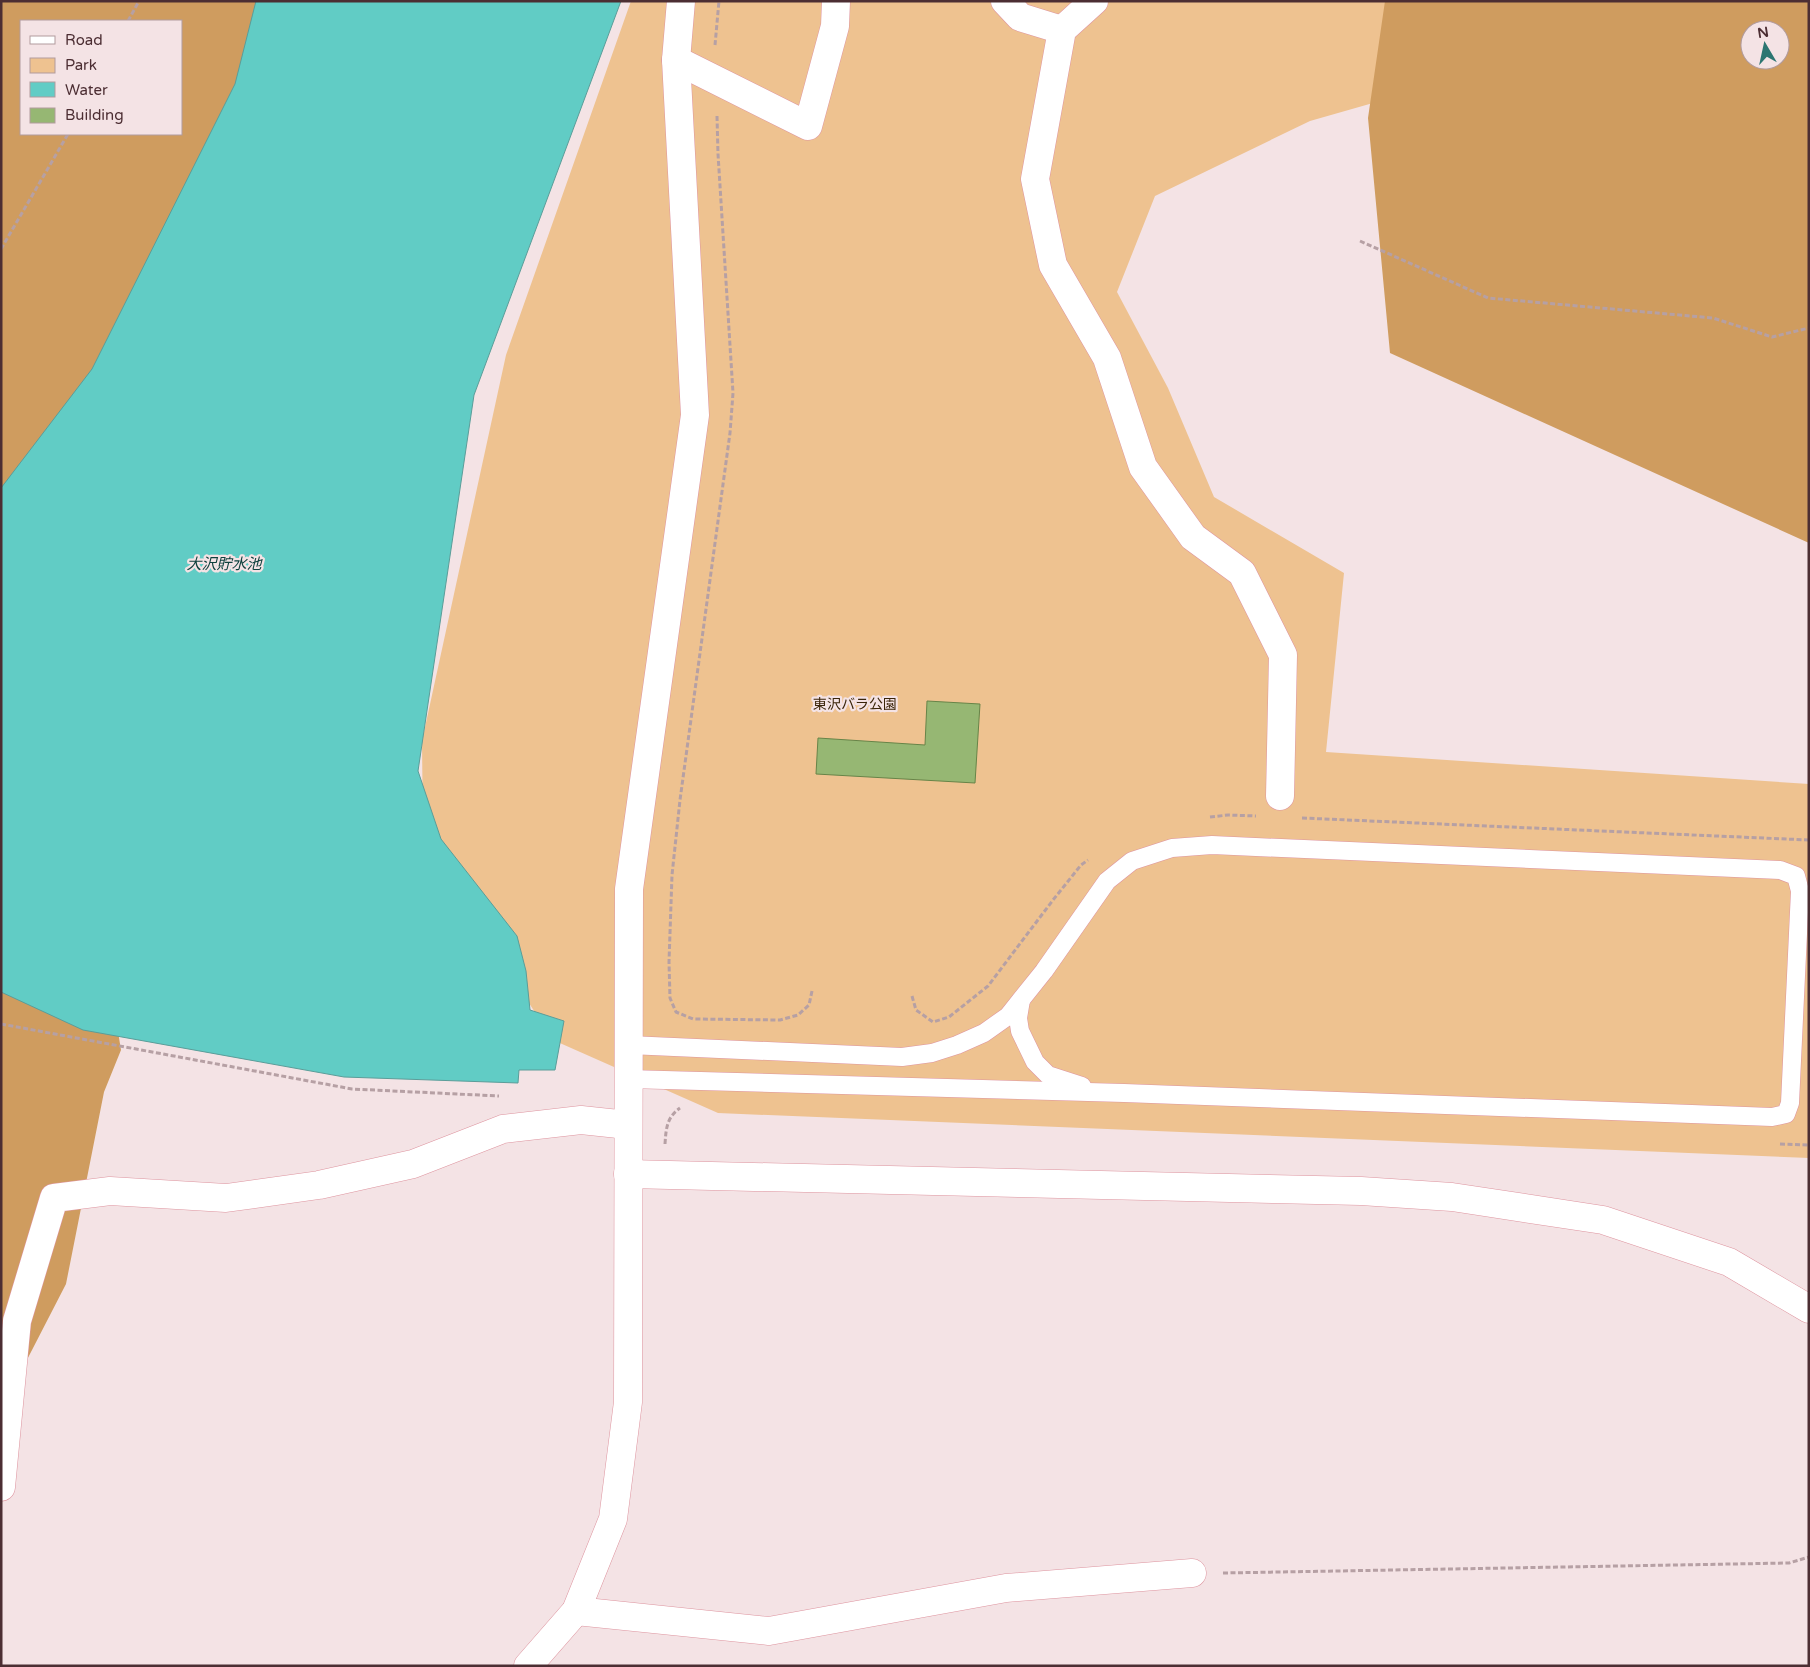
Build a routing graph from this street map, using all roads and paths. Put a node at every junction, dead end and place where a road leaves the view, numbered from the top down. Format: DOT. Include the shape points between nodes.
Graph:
graph roads {
  1 [pos="139,1"];
  2 [pos="680,1"];
  3 [pos="719,1"];
  4 [pos="836,1"];
  5 [pos="1005,1"];
  6 [pos="1094,1"];
  7 [pos="129,20"];
  8 [pos="1062,30"];
  9 [pos="676,60"];
  10 [pos="717,80"];
  11 [pos="67,135"];
  12 [pos="1360,241"];
  13 [pos="1,249"];
  14 [pos="1809,328"];
  15 [pos="1280,796"];
  16 [pos="812,991"];
  17 [pos="1021,1000"];
  18 [pos="1,1024"];
  19 [pos="629,1045"];
  20 [pos="628,1079"];
  21 [pos="1124,1093"];
  22 [pos="500,1096"];
  23 [pos="628,1125"];
  24 [pos="628,1174"];
  25 [pos="1809,1309"];
  26 [pos="1,1487"];
  27 [pos="1809,1557"];
  28 [pos="1192,1573"];
  29 [pos="576,1611"];
  30 [pos="528,1666"];
  1 -- 7 [label="path"];
  2 -- 9 [label="street"];
  3 -- 10 [label="path" via="715,43"];
  4 -- 10 [label="street" via="835,26 808,126"];
  5 -- 8 [label="street" via="1020,17"];
  6 -- 8 [label="street"];
  8 -- 15 [label="street" via="1035,178 1053,265 1107,358 1143,467 1193,537 1242,574 1282,655"];
  9 -- 10 [label="street"];
  9 -- 19 [label="street" via="695,415 629,888"];
  10 -- 16 [label="path" via="718,154 733,393 672,876 670,998 676,1012 693,1019 780,1020 798,1015 809,1004"];
  11 -- 13 [label="path"];
  12 -- 14 [label="path" via="1488,298 1713,318 1772,337"];
  17 -- 19 [label="lane" via="1008,1016 984,1033 932,1053 902,1057"];
  17 -- 21 [label="lane" via="1020,1031 1035,1062 1048,1075 1074,1085"];
  17 -- 21 [label="lane" via="1107,881 1132,861 1172,848 1212,845 1780,870 1796,876 1800,891 1790,1103 1786,1114 1772,1117"];
  18 -- 22 [label="path" via="352,1089"];
  19 -- 20 [label="street"];
  20 -- 21 [label="lane"];
  20 -- 23 [label="street"];
  23 -- 24 [label="street"];
  23 -- 26 [label="street" via="581,1120 503,1129 413,1164 319,1185 226,1198 110,1191 54,1198 17,1321"];
  24 -- 25 [label="street" via="1361,1191 1452,1197 1603,1220 1729,1262"];
  24 -- 29 [label="street" via="628,1402 612,1519"];
  27 -- 28 [label="path" via="1789,1563"];
  28 -- 29 [label="street" via="1006,1588 769,1630"];
  29 -- 30 [label="street"];
}
